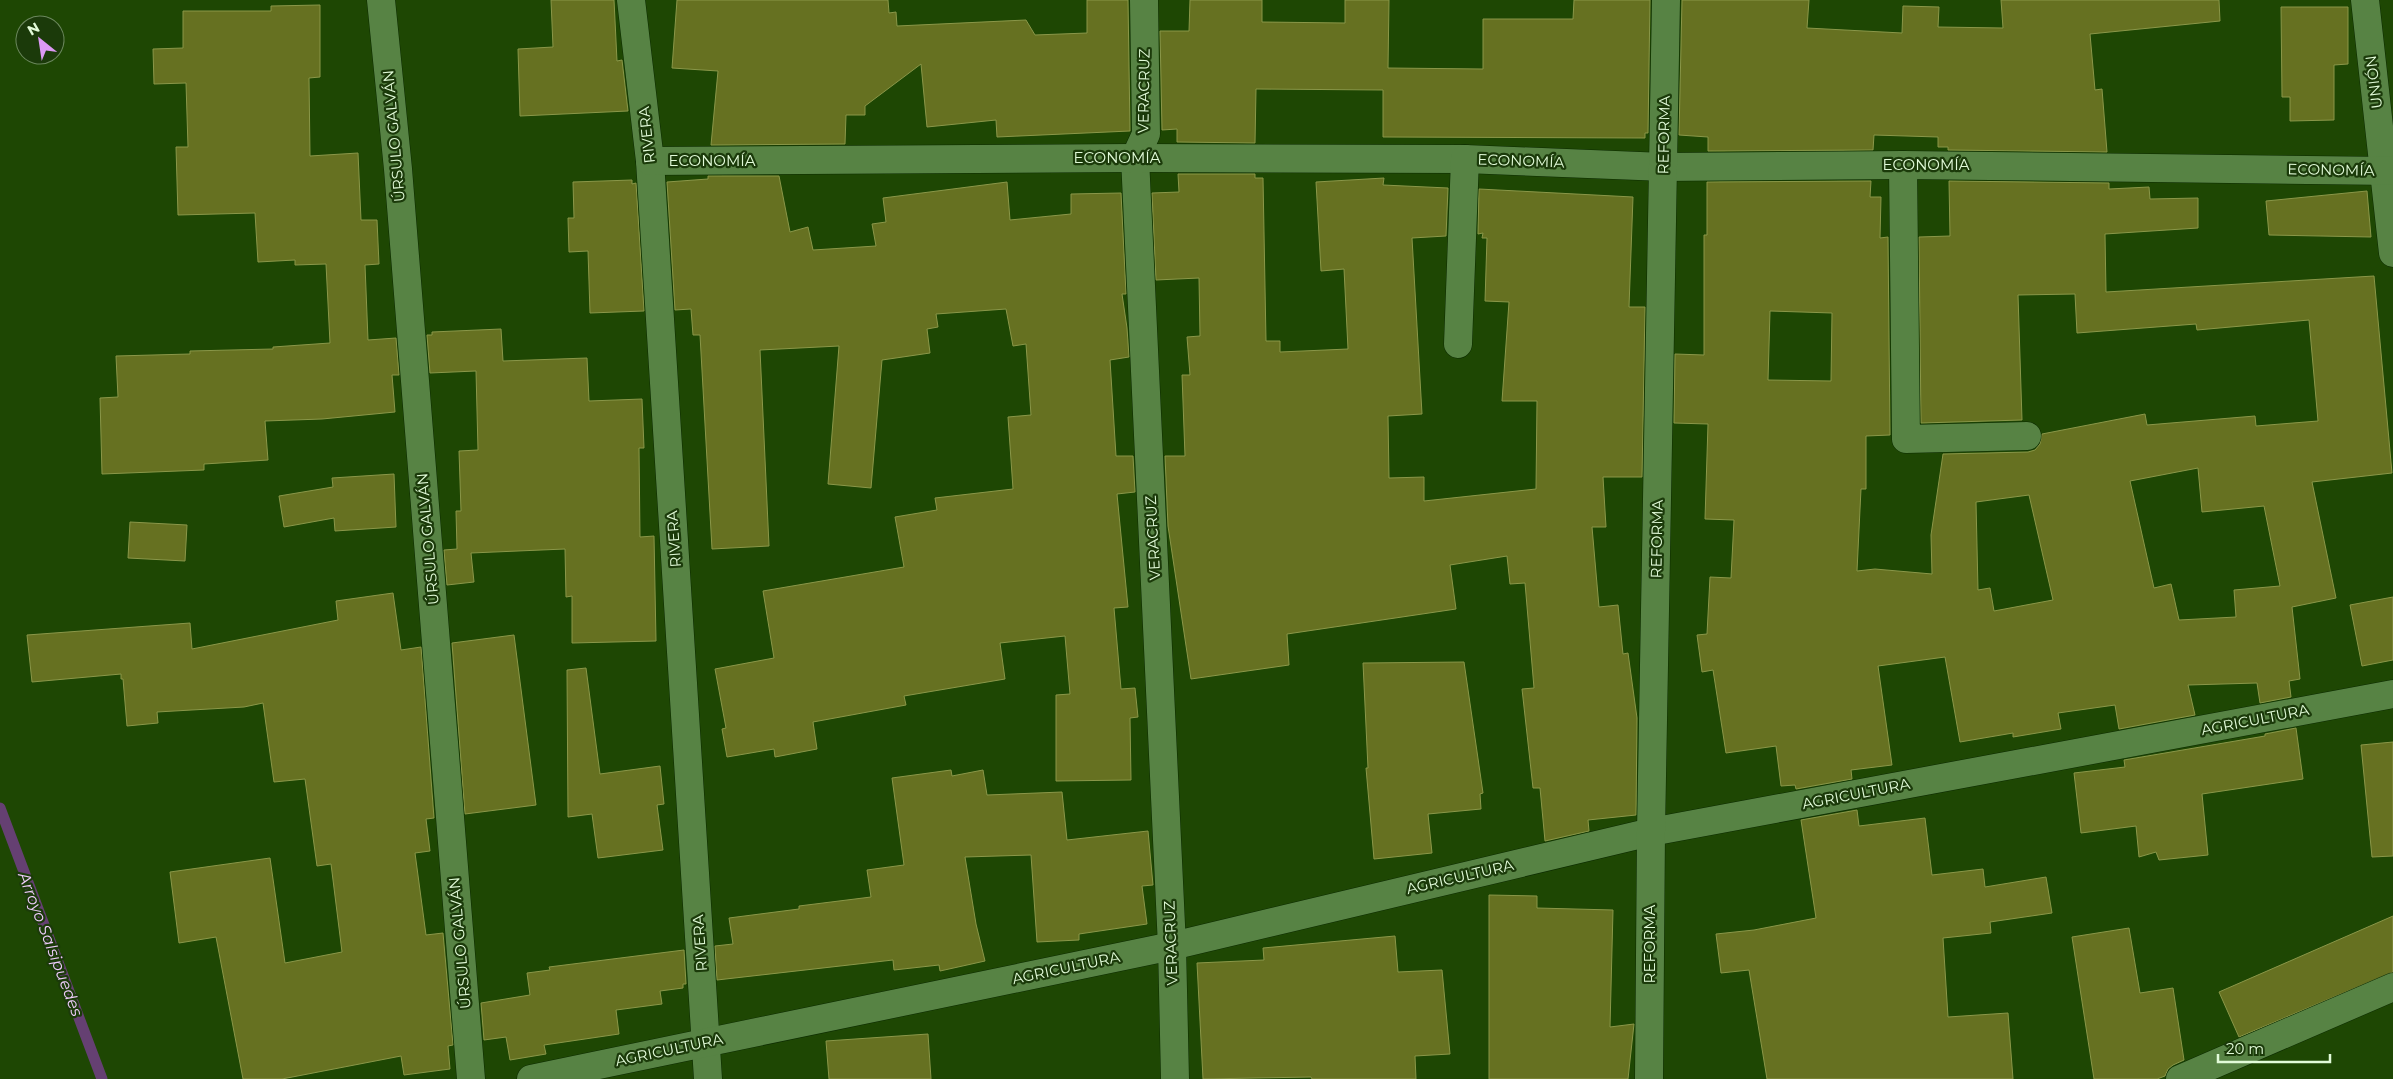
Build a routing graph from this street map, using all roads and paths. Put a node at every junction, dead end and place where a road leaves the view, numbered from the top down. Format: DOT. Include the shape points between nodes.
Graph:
graph roads {
  1 [pos="381,0"];
  2 [pos="631,0"];
  3 [pos="1144,0"];
  4 [pos="1666,0"];
  5 [pos="2365,0"];
  6 [pos="1135,158"];
  7 [pos="1465,159"];
  8 [pos="650,161"];
  9 [pos="1903,164"];
  10 [pos="1664,167"];
  11 [pos="2389,171"];
  12 [pos="2393,253"];
  13 [pos="1458,344"];
  14 [pos="2027,436"];
  15 [pos="2393,694"];
  16 [pos="1650,832"];
  17 [pos="1172,946"];
  18 [pos="2393,987"];
  19 [pos="706,1042"];
  20 [pos="471,1079"];
  21 [pos="531,1079"];
  22 [pos="708,1079"];
  23 [pos="1174,1079"];
  24 [pos="1649,1079"];
  25 [pos="2180,1079"];
  1 -- 20 [label="street, ÚRSULO GALVÁN" via="398,169"];
  2 -- 8 [label="street, RIVERA"];
  3 -- 6 [label="street, VERACRUZ" via="1146,134"];
  4 -- 10 [label="street, REFORMA"];
  5 -- 11 [label="street, UNIÓN"];
  6 -- 7 [label="street, ECONOMÍA"];
  6 -- 8 [label="street, ECONOMÍA"];
  6 -- 17 [label="street, VERACRUZ"];
  7 -- 10 [label="street, ECONOMÍA"];
  7 -- 13 [label="street"];
  8 -- 19 [label="street, RIVERA"];
  9 -- 10 [label="street, ECONOMÍA"];
  9 -- 11 [label="street, ECONOMÍA"];
  9 -- 14 [label="street" via="1906,439"];
  10 -- 16 [label="street, REFORMA"];
  11 -- 12 [label="street, UNIÓN"];
  15 -- 16 [label="street, AGRICULTURA"];
  16 -- 17 [label="street, AGRICULTURA"];
  16 -- 24 [label="street, REFORMA"];
  17 -- 19 [label="street, AGRICULTURA"];
  17 -- 23 [label="street, VERACRUZ"];
  18 -- 25 [label="street"];
  19 -- 21 [label="street, AGRICULTURA"];
  19 -- 22 [label="street, RIVERA"];
}
